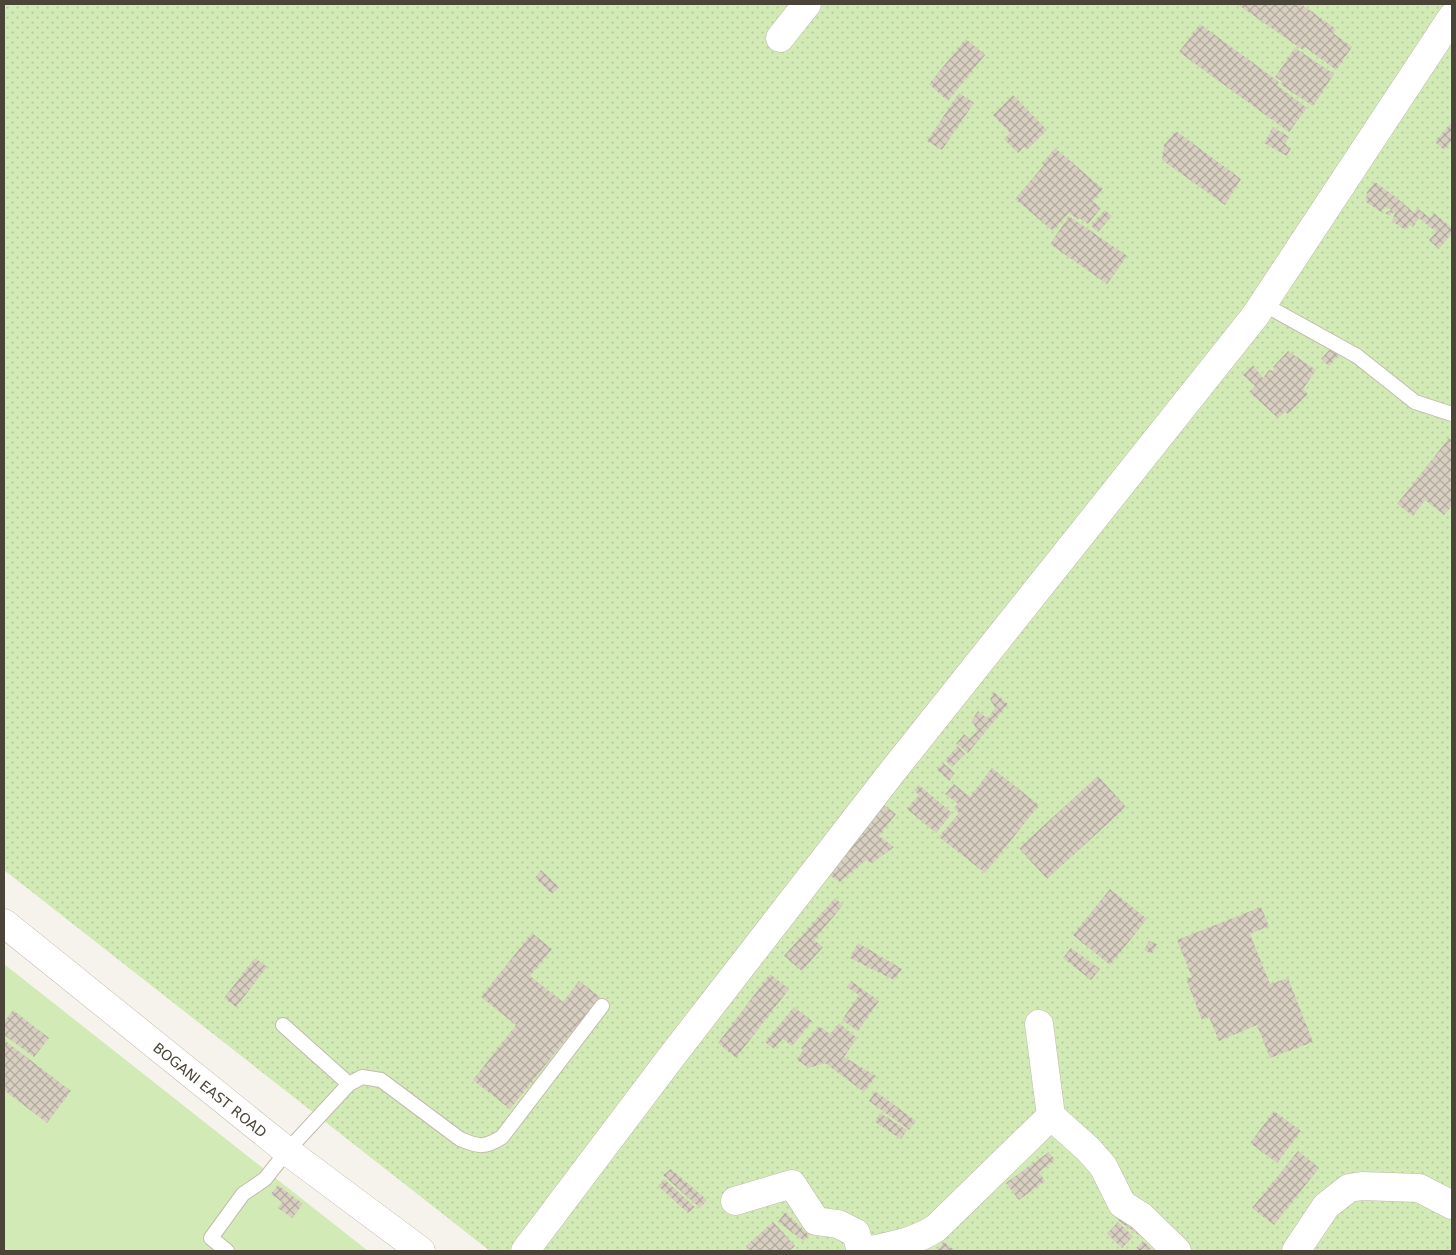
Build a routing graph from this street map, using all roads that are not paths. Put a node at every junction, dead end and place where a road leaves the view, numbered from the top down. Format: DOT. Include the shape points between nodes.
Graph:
graph roads {
  1 [pos="808,4"];
  2 [pos="1452,17"];
  3 [pos="780,38"];
  4 [pos="1263,304"];
  5 [pos="1452,414"];
  6 [pos="4,924"];
  7 [pos="602,1006"];
  8 [pos="1039,1024"];
  9 [pos="283,1025"];
  10 [pos="349,1084"];
  11 [pos="1051,1116"];
  12 [pos="287,1151"];
  13 [pos="735,1201"];
  14 [pos="1452,1205"];
  15 [pos="227,1251"];
  16 [pos="421,1251"];
  17 [pos="525,1251"];
  18 [pos="860,1251"];
  19 [pos="866,1251"];
  20 [pos="1177,1251"];
  21 [pos="1296,1251"];
  1 -- 3 [label="street"];
  2 -- 4 [label="street"];
  4 -- 5 [label="lane" via="1358,356 1415,402"];
  4 -- 17 [label="street" via="892,772"];
  6 -- 12 [label="street, BOGANI EAST ROAD"];
  7 -- 10 [label="lane" via="502,1137 490,1145 475,1146 460,1139 380,1080 362,1077"];
  8 -- 11 [label="street"];
  9 -- 10 [label="lane"];
  10 -- 12 [label="lane"];
  11 -- 19 [label="street" via="936,1228 925,1236"];
  11 -- 20 [label="street" via="1103,1166 1122,1204 1140,1216"];
  12 -- 15 [label="lane" via="265,1179 243,1194 210,1238"];
  12 -- 16 [label="street, BOGANI EAST ROAD"];
  13 -- 18 [label="street" via="792,1184 816,1221 838,1224 856,1233"];
  14 -- 21 [label="street" via="1419,1188 1350,1188 1326,1206"];
}
